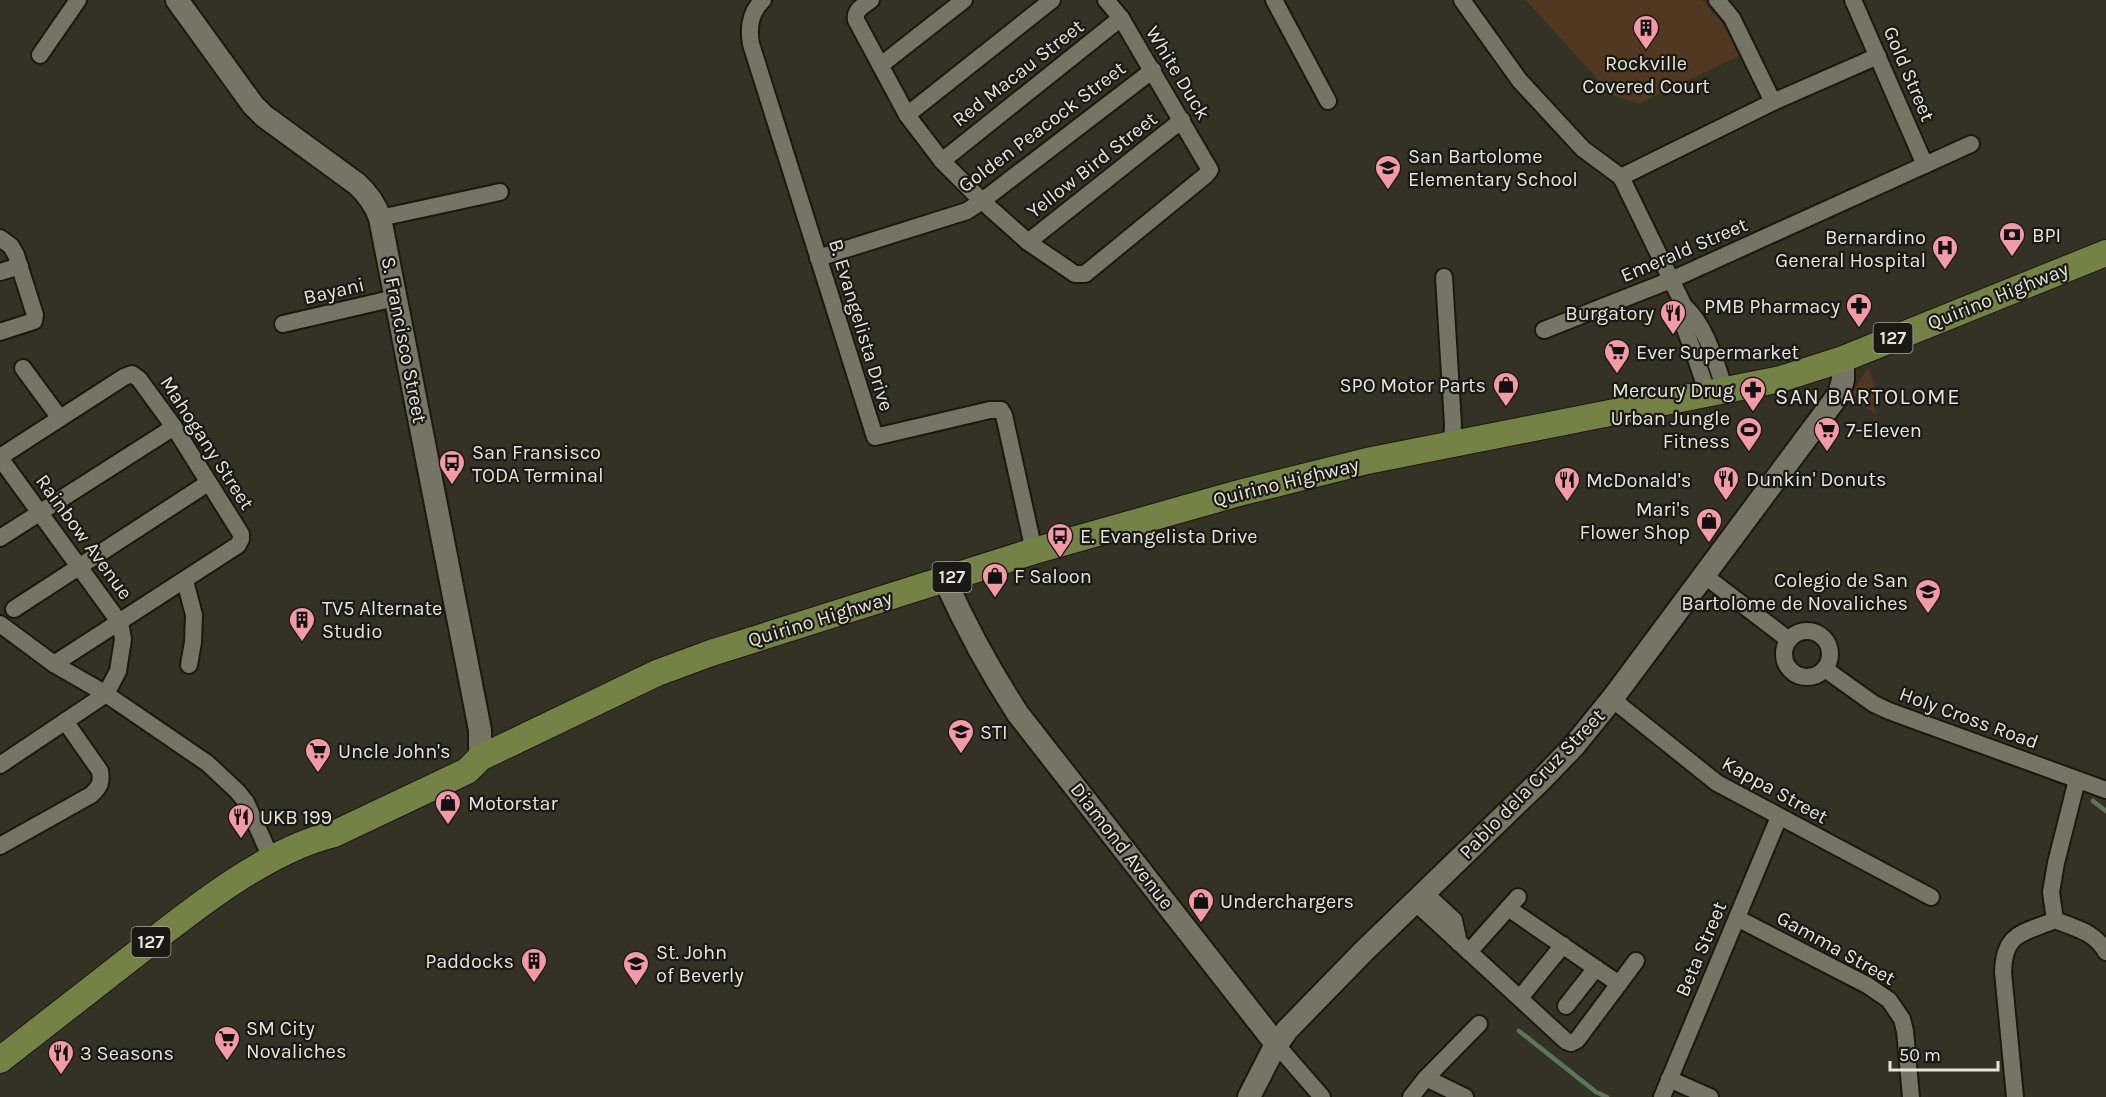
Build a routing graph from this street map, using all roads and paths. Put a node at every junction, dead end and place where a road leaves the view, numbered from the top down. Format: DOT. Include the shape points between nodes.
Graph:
graph roads {
  1 [pos="78,0"];
  2 [pos="177,0"];
  3 [pos="763,0"];
  4 [pos="871,0"];
  5 [pos="964,0"];
  6 [pos="1052,0"];
  7 [pos="1106,0"];
  8 [pos="1274,0"];
  9 [pos="1462,0"];
  10 [pos="1717,0"];
  11 [pos="1853,0"];
  12 [pos="1121,18"];
  13 [pos="40,55"];
  14 [pos="1878,56"];
  15 [pos="881,65"];
  16 [pos="1153,70"];
  17 [pos="1328,101"];
  18 [pos="1773,102"];
  19 [pos="907,115"];
  20 [pos="1182,120"];
  21 [pos="1971,144"];
  22 [pos="942,160"];
  23 [pos="1925,165"];
  24 [pos="1621,177"];
  25 [pos="500,192"];
  26 [pos="982,201"];
  27 [pos="380,218"];
  28 [pos="0,238"];
  29 [pos="1028,242"];
  30 [pos="2106,253"];
  31 [pos="818,258"];
  32 [pos="20,266"];
  33 [pos="0,272"];
  34 [pos="1444,278"];
  35 [pos="1671,280"];
  36 [pos="396,298"];
  37 [pos="283,324"];
  38 [pos="1544,330"];
  39 [pos="0,332"];
  40 [pos="1843,359"];
  41 [pos="22,368"];
  42 [pos="1716,392"];
  43 [pos="59,417"];
  44 [pos="174,427"];
  45 [pos="1452,444"];
  46 [pos="0,458"];
  47 [pos="208,483"];
  48 [pos="39,511"];
  49 [pos="0,538"];
  50 [pos="1034,551"];
  51 [pos="79,566"];
  52 [pos="1705,576"];
  53 [pos="945,580"];
  54 [pos="185,581"];
  55 [pos="14,609"];
  56 [pos="120,622"];
  57 [pos="0,624"];
  58 [pos="1789,640"];
  59 [pos="54,664"];
  60 [pos="189,665"];
  61 [pos="1825,669"];
  62 [pos="106,694"];
  63 [pos="1612,699"];
  64 [pos="65,721"];
  65 [pos="480,758"];
  66 [pos="0,765"];
  67 [pos="2077,780"];
  68 [pos="2106,790"];
  69 [pos="1779,817"];
  70 [pos="0,846"];
  71 [pos="272,860"];
  72 [pos="1420,897"];
  73 [pos="1931,897"];
  74 [pos="1737,918"];
  75 [pos="2055,920"];
  76 [pos="1563,945"];
  77 [pos="1464,947"];
  78 [pos="2106,952"];
  79 [pos="1636,961"];
  80 [pos="1596,968"];
  81 [pos="1619,984"];
  82 [pos="1520,998"];
  83 [pos="1566,1006"];
  84 [pos="1479,1024"];
  85 [pos="1276,1044"];
  86 [pos="0,1060"];
  87 [pos="1426,1077"];
  88 [pos="1669,1079"];
  89 [pos="1249,1097"];
  90 [pos="1323,1097"];
  91 [pos="1411,1097"];
  92 [pos="1465,1097"];
  93 [pos="1662,1097"];
  94 [pos="1710,1097"];
  95 [pos="1911,1097"];
  96 [pos="2015,1097"];
  1 -- 13 [label="street"];
  2 -- 27 [label="street, S. Francisco Street" via="253,105 357,184"];
  3 -- 31 [label="street, B. Evangelista Drive" via="751,18 751,44"];
  4 -- 15 [label="street" via="855,16"];
  5 -- 15 [label="street"];
  6 -- 19 [label="street"];
  7 -- 12 [label="street, White Duck"];
  8 -- 17 [label="street"];
  9 -- 24 [label="street" via="1520,81 1583,149"];
  10 -- 18 [label="street" via="1732,18"];
  11 -- 14 [label="street, Gold Street"];
  12 -- 16 [label="street, White Duck"];
  12 -- 22 [label="street, Red Macau Street"];
  14 -- 18 [label="street"];
  14 -- 23 [label="street, Gold Street"];
  15 -- 19 [label="street"];
  16 -- 20 [label="street, White Duck"];
  16 -- 26 [label="street, Golden Peacock Street"];
  18 -- 24 [label="street"];
  19 -- 22 [label="street"];
  20 -- 29 [label="street, Yellow Bird Street"];
  20 -- 29 [label="street, White Duck" via="1210,170 1093,267 1080,276"];
  21 -- 23 [label="street, Emerald Street"];
  22 -- 26 [label="street"];
  23 -- 35 [label="street, Emerald Street"];
  24 -- 35 [label="street"];
  25 -- 27 [label="street"];
  26 -- 29 [label="street"];
  26 -- 31 [label="street, Golden Peacock Street" via="967,211"];
  27 -- 36 [label="street, S. Francisco Street"];
  28 -- 32 [label="street" via="11,246"];
  30 -- 40 [label="main road, Quirino Highway / 127"];
  31 -- 50 [label="street, B. Evangelista Drive" via="874,437 1001,410"];
  32 -- 33 [label="street"];
  32 -- 39 [label="street" via="34,321"];
  34 -- 45 [label="street"];
  35 -- 38 [label="street, Emerald Street"];
  35 -- 42 [label="street" via="1684,306 1696,317 1711,351"];
  36 -- 37 [label="street, Bayani"];
  36 -- 65 [label="street, S. Francisco Street" via="480,730"];
  40 -- 42 [label="main road, Quirino Highway / 127" via="1781,379"];
  40 -- 52 [label="street, Pablo dela Cruz Street" via="1839,394"];
  41 -- 43 [label="street"];
  42 -- 45 [label="main road, Quirino Highway / 127"];
  43 -- 44 [label="street, Mahogany Street" via="132,374"];
  43 -- 46 [label="street"];
  44 -- 47 [label="street, Mahogany Street"];
  44 -- 48 [label="street"];
  45 -- 50 [label="main road, Quirino Highway / 127" via="1239,493"];
  46 -- 48 [label="street, Rainbow Avenue"];
  47 -- 51 [label="street"];
  47 -- 54 [label="street, Mahogany Street" via="241,539"];
  48 -- 49 [label="street"];
  48 -- 51 [label="street, Rainbow Avenue"];
  50 -- 53 [label="main road, Quirino Highway / 127"];
  51 -- 55 [label="street"];
  51 -- 56 [label="street, Rainbow Avenue"];
  52 -- 58 [label="street"];
  52 -- 63 [label="street, Pablo dela Cruz Street"];
  53 -- 65 [label="main road, Quirino Highway / 127" via="657,673"];
  53 -- 85 [label="street, Diamond Avenue" via="971,635 1018,714"];
  54 -- 56 [label="street"];
  54 -- 60 [label="street" via="194,615"];
  56 -- 59 [label="street"];
  56 -- 62 [label="street, Rainbow Avenue" via="123,639 118,670"];
  57 -- 59 [label="street"];
  58 -- 61 [label="street" via="1785,647 1786,662 1796,674 1812,677"];
  58 -- 61 [label="street" via="1795,634 1811,631 1825,639 1831,653"];
  59 -- 62 [label="street"];
  61 -- 67 [label="street, Holy Cross Road" via="1889,711"];
  62 -- 64 [label="street"];
  62 -- 71 [label="street" via="207,763 237,791 246,802"];
  63 -- 69 [label="street, Kappa Street" via="1717,783"];
  63 -- 72 [label="street, Pablo dela Cruz Street" via="1573,747"];
  64 -- 66 [label="street"];
  64 -- 70 [label="street" via="100,771 100,786 91,795"];
  65 -- 71 [label="main road, Quirino Highway / 127" via="463,760 377,800"];
  67 -- 68 [label="street, Holy Cross Road"];
  67 -- 75 [label="street" via="2051,891"];
  69 -- 73 [label="street, Kappa Street"];
  69 -- 74 [label="street, Beta Street"];
  71 -- 86 [label="main road, Quirino Highway / 127" via="171,926"];
  72 -- 77 [label="street" via="1454,920"];
  72 -- 85 [label="street, Pablo dela Cruz Street"];
  74 -- 88 [label="street, Beta Street"];
  74 -- 95 [label="street, Gamma Street" via="1889,1000 1905,1031"];
  75 -- 78 [label="street" via="2086,931"];
  75 -- 96 [label="street" via="2024,930 2014,938 2003,960"];
  76 -- 77 [label="street" via="1513,902"];
  76 -- 80 [label="street"];
  76 -- 82 [label="street"];
  77 -- 82 [label="street"];
  79 -- 81 [label="street"];
  80 -- 81 [label="street"];
  80 -- 83 [label="street"];
  81 -- 82 [label="street" via="1571,1043"];
  84 -- 87 [label="street"];
  85 -- 89 [label="street, Pablo dela Cruz Street"];
  85 -- 90 [label="street, Diamond Avenue"];
  87 -- 91 [label="street"];
  87 -- 92 [label="street"];
  88 -- 93 [label="street, Beta Street"];
  88 -- 94 [label="street"];
}
